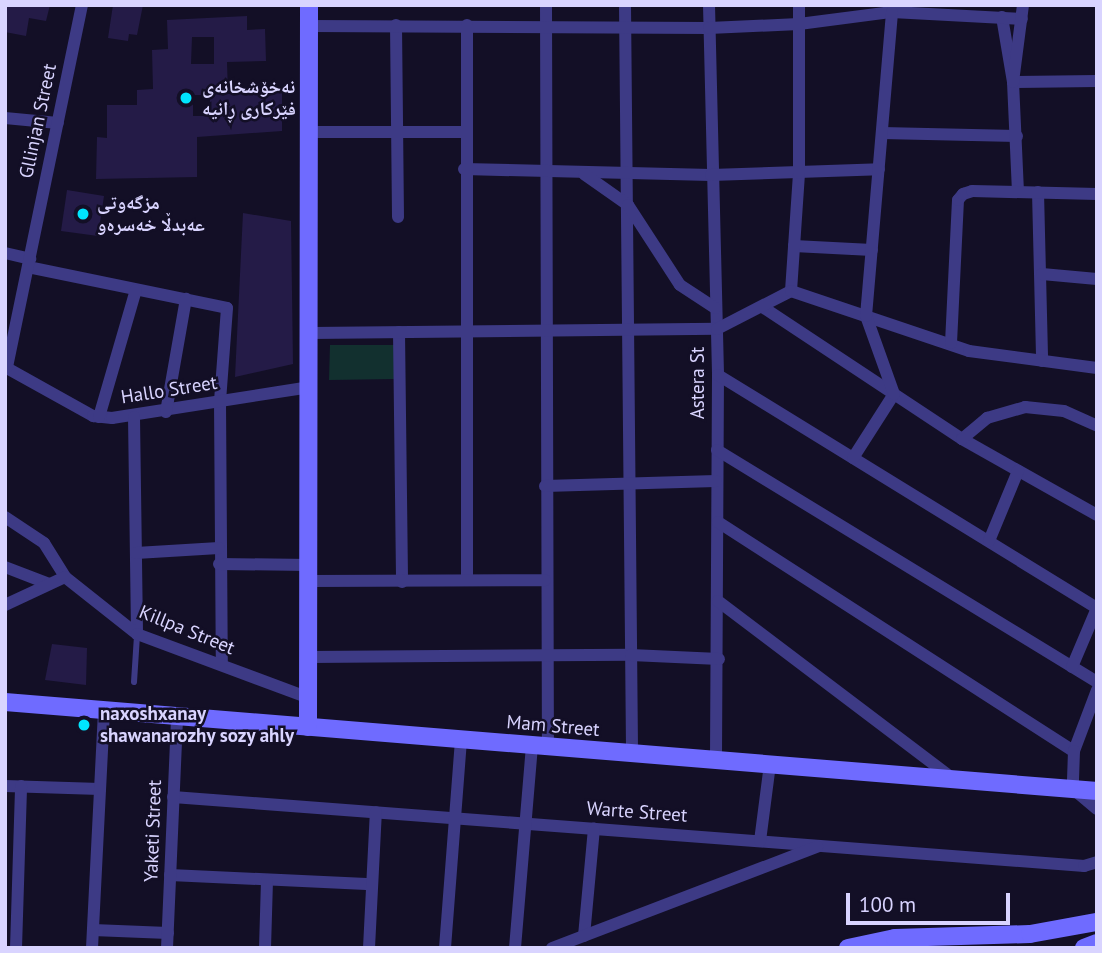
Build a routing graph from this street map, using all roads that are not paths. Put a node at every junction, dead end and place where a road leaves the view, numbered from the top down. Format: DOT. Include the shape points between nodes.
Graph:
graph roads {
  1 [pos="82,5"];
  2 [pos="309,5"];
  3 [pos="546,5"];
  4 [pos="625,5"];
  5 [pos="709,5"];
  6 [pos="799,5"];
  7 [pos="892,12"];
  8 [pos="1022,12"];
  9 [pos="1002,17"];
  10 [pos="467,24"];
  11 [pos="799,24"];
  12 [pos="396,25"];
  13 [pos="547,25"];
  14 [pos="626,25"];
  15 [pos="311,26"];
  16 [pos="709,28"];
  17 [pos="1097,81"];
  18 [pos="1013,82"];
  19 [pos="5,118"];
  20 [pos="58,123"];
  21 [pos="309,132"];
  22 [pos="394,132"];
  23 [pos="464,132"];
  24 [pos="882,133"];
  25 [pos="1017,135"];
  26 [pos="464,169"];
  27 [pos="879,169"];
  28 [pos="629,173"];
  29 [pos="799,173"];
  30 [pos="546,174"];
  31 [pos="583,174"];
  32 [pos="711,174"];
  33 [pos="1018,192"];
  34 [pos="1038,192"];
  35 [pos="1097,194"];
  36 [pos="628,205"];
  37 [pos="398,218"];
  38 [pos="794,246"];
  39 [pos="872,250"];
  40 [pos="5,253"];
  41 [pos="29,263"];
  42 [pos="1042,274"];
  43 [pos="1097,279"];
  44 [pos="135,289"];
  45 [pos="791,291"];
  46 [pos="186,299"];
  47 [pos="715,308"];
  48 [pos="764,308"];
  49 [pos="866,316"];
  50 [pos="717,329"];
  51 [pos="468,331"];
  52 [pos="628,331"];
  53 [pos="399,332"];
  54 [pos="545,332"];
  55 [pos="311,333"];
  56 [pos="951,343"];
  57 [pos="1042,361"];
  58 [pos="6,367"];
  59 [pos="1097,368"];
  60 [pos="718,375"];
  61 [pos="309,387"];
  62 [pos="894,394"];
  63 [pos="220,402"];
  64 [pos="166,412"];
  65 [pos="99,417"];
  66 [pos="134,418"];
  67 [pos="1097,426"];
  68 [pos="962,439"];
  69 [pos="717,450"];
  70 [pos="853,458"];
  71 [pos="1018,471"];
  72 [pos="716,481"];
  73 [pos="630,484"];
  74 [pos="545,485"];
  75 [pos="1097,515"];
  76 [pos="5,517"];
  77 [pos="718,522"];
  78 [pos="989,541"];
  79 [pos="219,548"];
  80 [pos="136,553"];
  81 [pos="219,564"];
  82 [pos="5,566"];
  83 [pos="310,573"];
  84 [pos="65,576"];
  85 [pos="467,580"];
  86 [pos="545,580"];
  87 [pos="402,582"];
  88 [pos="49,584"];
  89 [pos="718,601"];
  90 [pos="5,605"];
  91 [pos="1097,608"];
  92 [pos="137,634"];
  93 [pos="631,655"];
  94 [pos="310,657"];
  95 [pos="547,659"];
  96 [pos="719,659"];
  97 [pos="222,665"];
  98 [pos="1072,667"];
  99 [pos="134,682"];
  100 [pos="1097,682"];
  101 [pos="1097,690"];
  102 [pos="309,698"];
  103 [pos="5,702"];
  104 [pos="104,710"];
  105 [pos="177,716"];
  106 [pos="308,727"];
  107 [pos="461,739"];
  108 [pos="540,746"];
  109 [pos="1074,751"];
  110 [pos="632,753"];
  111 [pos="716,760"];
  112 [pos="770,764"];
  113 [pos="953,779"];
  114 [pos="5,786"];
  115 [pos="21,786"];
  116 [pos="100,789"];
  117 [pos="1073,789"];
  118 [pos="1097,791"];
  119 [pos="173,797"];
  120 [pos="1097,809"];
  121 [pos="376,812"];
  122 [pos="452,818"];
  123 [pos="524,823"];
  124 [pos="594,828"];
  125 [pos="760,841"];
  126 [pos="821,846"];
  127 [pos="1097,862"];
  128 [pos="170,875"];
  129 [pos="267,880"];
  130 [pos="372,884"];
  131 [pos="1097,922"];
  132 [pos="93,930"];
  133 [pos="168,933"];
  134 [pos="584,936"];
  135 [pos="1097,943"];
  136 [pos="12,944"];
  137 [pos="92,948"];
  138 [pos="167,948"];
  139 [pos="265,948"];
  140 [pos="369,948"];
  141 [pos="445,948"];
  142 [pos="515,948"];
  143 [pos="552,948"];
  144 [pos="848,948"];
  145 [pos="1084,948"];
  1 -- 20 [label="street, Gllinjan Street"];
  2 -- 15 [label="street"];
  3 -- 13 [label="street"];
  4 -- 14 [label="street"];
  5 -- 16 [label="street, Astera St"];
  6 -- 11 [label="street"];
  7 -- 9 [label="street"];
  7 -- 11 [label="street"];
  7 -- 24 [label="street"];
  8 -- 9 [label="street"];
  8 -- 18 [label="street"];
  9 -- 18 [label="street"];
  10 -- 12 [label="street"];
  10 -- 13 [label="street"];
  10 -- 23 [label="street"];
  11 -- 16 [label="street"];
  11 -- 29 [label="street"];
  12 -- 15 [label="street"];
  12 -- 22 [label="street"];
  13 -- 14 [label="street"];
  13 -- 30 [label="street"];
  14 -- 16 [label="street"];
  14 -- 28 [label="street"];
  15 -- 21 [label="street"];
  16 -- 32 [label="street, Astera St"];
  17 -- 18 [label="street"];
  18 -- 25 [label="street"];
  19 -- 20 [label="street"];
  20 -- 41 [label="street, Gllinjan Street"];
  21 -- 22 [label="street"];
  21 -- 55 [label="street"];
  22 -- 23 [label="street"];
  22 -- 37 [label="street"];
  23 -- 26 [label="street"];
  24 -- 25 [label="street"];
  24 -- 27 [label="street"];
  25 -- 33 [label="street"];
  26 -- 30 [label="street"];
  26 -- 51 [label="street"];
  27 -- 29 [label="street"];
  27 -- 39 [label="street"];
  28 -- 31 [label="street"];
  28 -- 32 [label="street"];
  28 -- 36 [label="street"];
  29 -- 32 [label="street"];
  29 -- 38 [label="street"];
  30 -- 31 [label="street"];
  30 -- 54 [label="street"];
  31 -- 36 [label="street"];
  32 -- 47 [label="street, Astera St"];
  33 -- 34 [label="street"];
  33 -- 56 [label="street" via="972,191 958,200"];
  34 -- 35 [label="street"];
  34 -- 42 [label="street"];
  36 -- 47 [label="street" via="680,285"];
  36 -- 52 [label="street"];
  38 -- 39 [label="street"];
  38 -- 45 [label="street"];
  39 -- 49 [label="street"];
  40 -- 41 [label="street"];
  41 -- 44 [label="street"];
  41 -- 58 [label="street, Gllinjan Street"];
  42 -- 43 [label="street"];
  42 -- 57 [label="street"];
  44 -- 46 [label="street"];
  44 -- 65 [label="street"];
  45 -- 48 [label="street"];
  45 -- 49 [label="street"];
  46 -- 63 [label="street" via="227,309"];
  46 -- 64 [label="street"];
  47 -- 50 [label="street, Astera St"];
  48 -- 50 [label="street"];
  48 -- 62 [label="street"];
  49 -- 56 [label="street"];
  49 -- 62 [label="street"];
  50 -- 52 [label="street"];
  50 -- 60 [label="street, Astera St"];
  51 -- 53 [label="street"];
  51 -- 54 [label="street"];
  51 -- 85 [label="street"];
  52 -- 54 [label="street"];
  52 -- 73 [label="street"];
  53 -- 55 [label="street"];
  53 -- 87 [label="street"];
  54 -- 74 [label="street"];
  55 -- 61 [label="street"];
  56 -- 57 [label="street" via="969,351"];
  57 -- 59 [label="street"];
  58 -- 65 [label="street, Hallo Street"];
  60 -- 69 [label="street, Astera St"];
  60 -- 70 [label="street"];
  61 -- 63 [label="street, Hallo Street"];
  61 -- 83 [label="street"];
  62 -- 68 [label="street"];
  62 -- 70 [label="street"];
  63 -- 64 [label="street, Hallo Street"];
  63 -- 79 [label="street"];
  64 -- 66 [label="street, Hallo Street"];
  65 -- 66 [label="street, Hallo Street"];
  66 -- 80 [label="street"];
  67 -- 68 [label="street" via="1064,411 1025,407 987,418"];
  68 -- 71 [label="street"];
  69 -- 72 [label="street, Astera St"];
  69 -- 98 [label="street"];
  70 -- 78 [label="street"];
  71 -- 75 [label="street"];
  71 -- 78 [label="street"];
  72 -- 73 [label="street"];
  72 -- 77 [label="street, Astera St"];
  73 -- 74 [label="street"];
  73 -- 93 [label="street"];
  74 -- 86 [label="street"];
  76 -- 84 [label="street, Killpa Street" via="44,543"];
  77 -- 89 [label="street, Astera St"];
  77 -- 109 [label="street"];
  78 -- 91 [label="street"];
  79 -- 80 [label="street"];
  79 -- 81 [label="street"];
  80 -- 92 [label="street"];
  81 -- 83 [label="street"];
  81 -- 97 [label="street"];
  82 -- 88 [label="street"];
  83 -- 87 [label="street"];
  83 -- 94 [label="street"];
  84 -- 88 [label="street"];
  84 -- 92 [label="street, Killpa Street"];
  85 -- 86 [label="street"];
  85 -- 87 [label="street"];
  86 -- 95 [label="street"];
  88 -- 90 [label="street"];
  89 -- 96 [label="street, Astera St"];
  89 -- 113 [label="street"];
  91 -- 98 [label="street"];
  92 -- 97 [label="street, Killpa Street"];
  92 -- 99 [label="lane"];
  93 -- 95 [label="street"];
  93 -- 96 [label="street"];
  93 -- 110 [label="street"];
  94 -- 95 [label="street"];
  94 -- 102 [label="street"];
  95 -- 108 [label="street"];
  96 -- 111 [label="street, Astera St"];
  97 -- 102 [label="street, Killpa Street"];
  98 -- 100 [label="street"];
  101 -- 109 [label="street"];
  102 -- 106 [label="street"];
  103 -- 104 [label="street, Mam Street"];
  104 -- 105 [label="street, Mam Street"];
  104 -- 116 [label="street"];
  105 -- 106 [label="street, Mam Street"];
  105 -- 119 [label="street, Yaketi Street"];
  106 -- 107 [label="street, Mam Street"];
  107 -- 108 [label="street, Mam Street"];
  107 -- 122 [label="street"];
  108 -- 110 [label="street, Mam Street"];
  108 -- 123 [label="street"];
  109 -- 117 [label="street"];
  110 -- 111 [label="street, Mam Street"];
  111 -- 112 [label="street, Mam Street"];
  112 -- 113 [label="street, Mam Street"];
  112 -- 125 [label="street"];
  113 -- 117 [label="street, Mam Street"];
  114 -- 115 [label="street"];
  115 -- 116 [label="street"];
  115 -- 136 [label="street"];
  116 -- 132 [label="street"];
  117 -- 118 [label="street, Mam Street"];
  117 -- 120 [label="street"];
  119 -- 121 [label="street, Warte Street"];
  119 -- 128 [label="street, Yaketi Street"];
  121 -- 122 [label="street, Warte Street"];
  121 -- 130 [label="street"];
  122 -- 123 [label="street, Warte Street"];
  122 -- 141 [label="street"];
  123 -- 124 [label="street, Warte Street"];
  123 -- 142 [label="street"];
  124 -- 125 [label="street, Warte Street"];
  124 -- 134 [label="street"];
  125 -- 126 [label="street, Warte Street"];
  126 -- 127 [label="street, Warte Street" via="1084,866"];
  126 -- 134 [label="street"];
  128 -- 129 [label="street"];
  128 -- 133 [label="street, Yaketi Street"];
  129 -- 130 [label="street"];
  129 -- 139 [label="street"];
  130 -- 140 [label="street"];
  131 -- 144 [label="street" via="1030,934 895,937"];
  132 -- 133 [label="street"];
  132 -- 137 [label="street"];
  133 -- 138 [label="street, Yaketi Street"];
  134 -- 143 [label="street"];
  135 -- 145 [label="street"];
}
